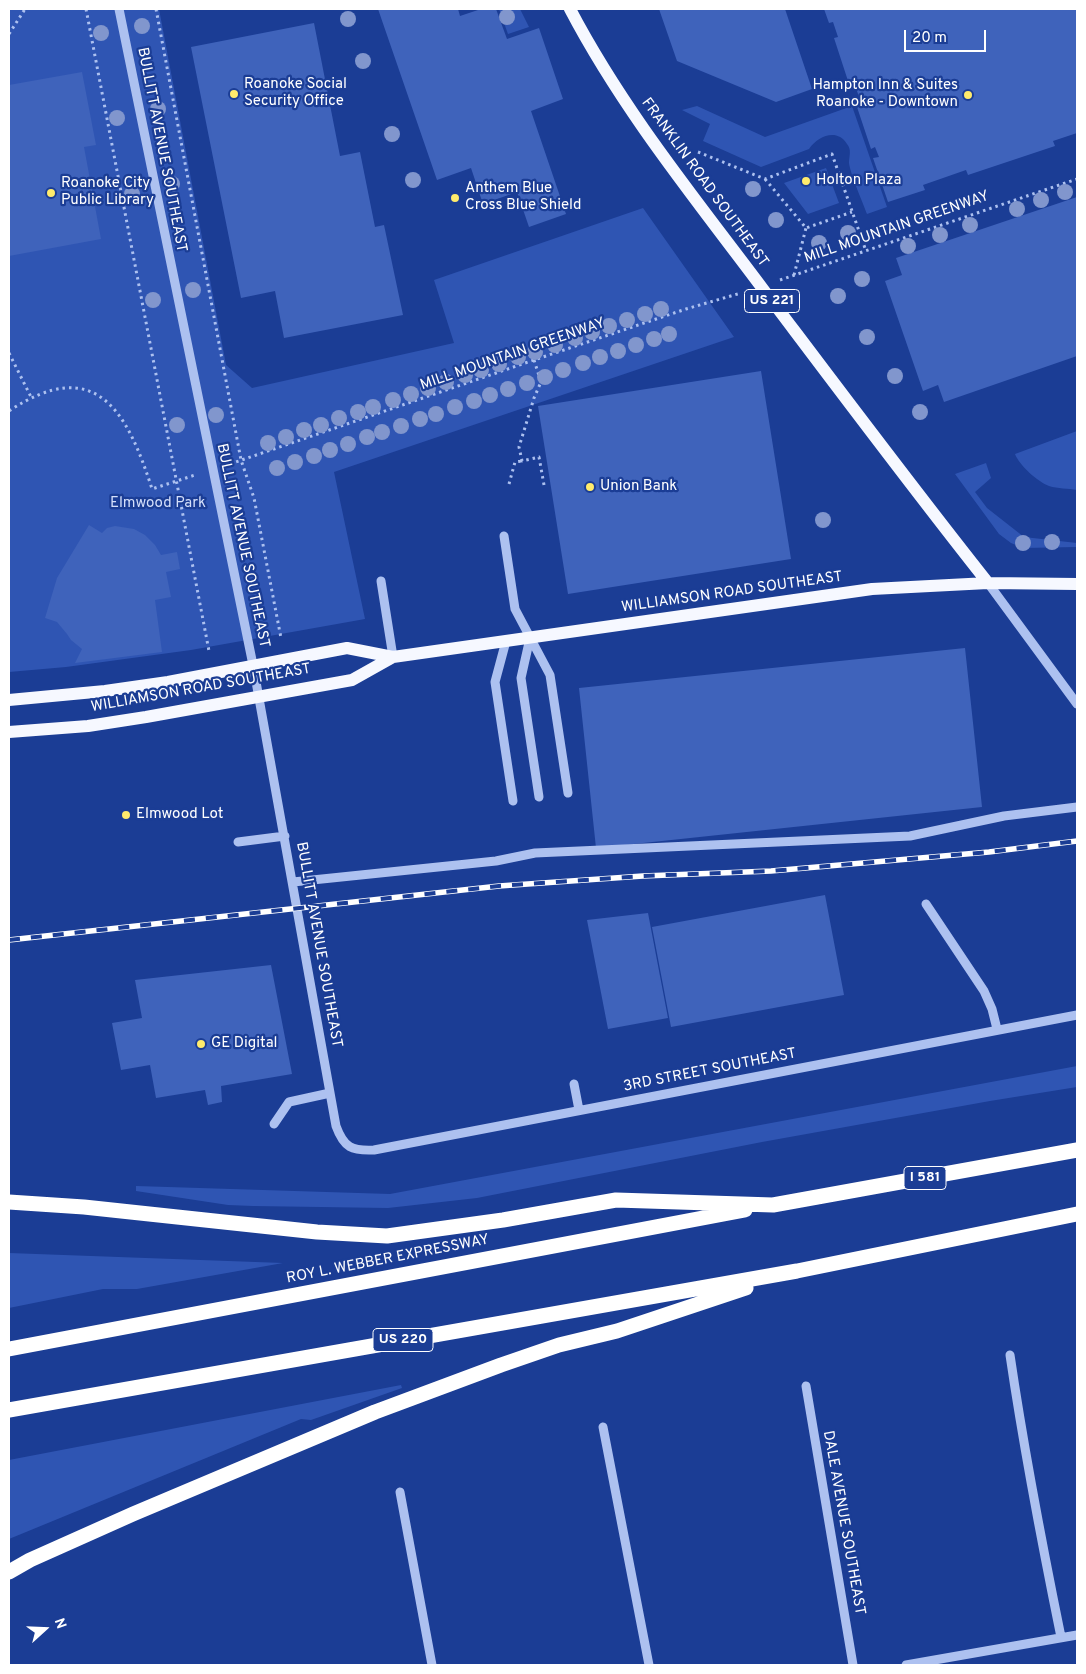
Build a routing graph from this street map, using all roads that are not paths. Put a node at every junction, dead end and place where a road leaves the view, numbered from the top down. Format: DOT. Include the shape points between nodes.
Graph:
graph roads {
  1 [pos="119,9"];
  2 [pos="570,9"];
  3 [pos="504,536"];
  4 [pos="381,581"];
  5 [pos="988,583"];
  6 [pos="1077,584"];
  7 [pos="530,638"];
  8 [pos="506,641"];
  9 [pos="393,657"];
  10 [pos="253,665"];
  11 [pos="258,697"];
  12 [pos="9,700"];
  13 [pos="1077,704"];
  14 [pos="9,732"];
  15 [pos="568,793"];
  16 [pos="539,797"];
  17 [pos="513,801"];
  18 [pos="1077,807"];
  19 [pos="284,836"];
  20 [pos="238,842"];
  21 [pos="292,882"];
  22 [pos="926,904"];
  23 [pos="1077,1014"];
  24 [pos="997,1029"];
  25 [pos="574,1084"];
  26 [pos="330,1093"];
  27 [pos="579,1110"];
  28 [pos="274,1124"];
  29 [pos="349,1147"];
  30 [pos="1077,1150"];
  31 [pos="9,1202"];
  32 [pos="773,1205"];
  33 [pos="1077,1214"];
  34 [pos="797,1271"];
  35 [pos="9,1349"];
  36 [pos="1010,1355"];
  37 [pos="806,1386"];
  38 [pos="9,1410"];
  39 [pos="602,1427"];
  40 [pos="400,1492"];
  41 [pos="9,1572"];
  42 [pos="1077,1634"];
  43 [pos="1062,1638"];
  44 [pos="432,1665"];
  45 [pos="649,1665"];
  46 [pos="853,1665"];
  47 [pos="906,1665"];
  1 -- 10 [label="street, BULLITT AVENUE SOUTHEAST"];
  2 -- 5 [label="main road, FRANKLIN ROAD SOUTHEAST / US 221" via="659,152"];
  3 -- 7 [label="street" via="515,609"];
  4 -- 9 [label="street"];
  5 -- 6 [label="main road, WILLIAMSON ROAD SOUTHEAST"];
  5 -- 7 [label="main road, WILLIAMSON ROAD SOUTHEAST" via="872,589"];
  5 -- 13 [label="street"];
  7 -- 8 [label="main road, WILLIAMSON ROAD SOUTHEAST"];
  7 -- 15 [label="street" via="550,674"];
  7 -- 16 [label="street" via="521,678"];
  8 -- 9 [label="main road, WILLIAMSON ROAD SOUTHEAST"];
  8 -- 17 [label="street" via="495,682"];
  9 -- 10 [label="main road, WILLIAMSON ROAD SOUTHEAST" via="347,648"];
  9 -- 11 [label="main road, WILLIAMSON ROAD SOUTHEAST" via="352,680"];
  10 -- 11 [label="street, BULLITT AVENUE SOUTHEAST"];
  10 -- 12 [label="main road, WILLIAMSON ROAD SOUTHEAST" via="114,690"];
  11 -- 14 [label="main road, WILLIAMSON ROAD SOUTHEAST" via="88,726"];
  11 -- 19 [label="street, BULLITT AVENUE SOUTHEAST"];
  18 -- 21 [label="street" via="1004,816 910,836 535,853 496,861"];
  19 -- 20 [label="street"];
  19 -- 21 [label="street, BULLITT AVENUE SOUTHEAST"];
  21 -- 26 [label="street, BULLITT AVENUE SOUTHEAST"];
  22 -- 24 [label="street" via="984,990"];
  23 -- 24 [label="street, 3RD STREET SOUTHEAST"];
  24 -- 27 [label="street, 3RD STREET SOUTHEAST"];
  25 -- 27 [label="street"];
  26 -- 28 [label="street" via="289,1102"];
  26 -- 29 [label="street, BULLITT AVENUE SOUTHEAST" via="336,1126"];
  27 -- 29 [label="street, 3RD STREET SOUTHEAST" via="374,1150 356,1151"];
  30 -- 32 [label="highway, I 581"];
  31 -- 32 [label="highway" via="387,1236 616,1200"];
  32 -- 35 [label="highway, ROY L. WEBBER EXPRESSWAY"];
  33 -- 34 [label="highway"];
  34 -- 38 [label="highway, US 220"];
  34 -- 41 [label="highway" via="616,1331 559,1345 375,1412 133,1514"];
  36 -- 43 [label="street"];
  37 -- 46 [label="street, DALE AVENUE SOUTHEAST"];
  39 -- 45 [label="street"];
  40 -- 44 [label="street"];
  42 -- 43 [label="street"];
  43 -- 47 [label="street"];
}
